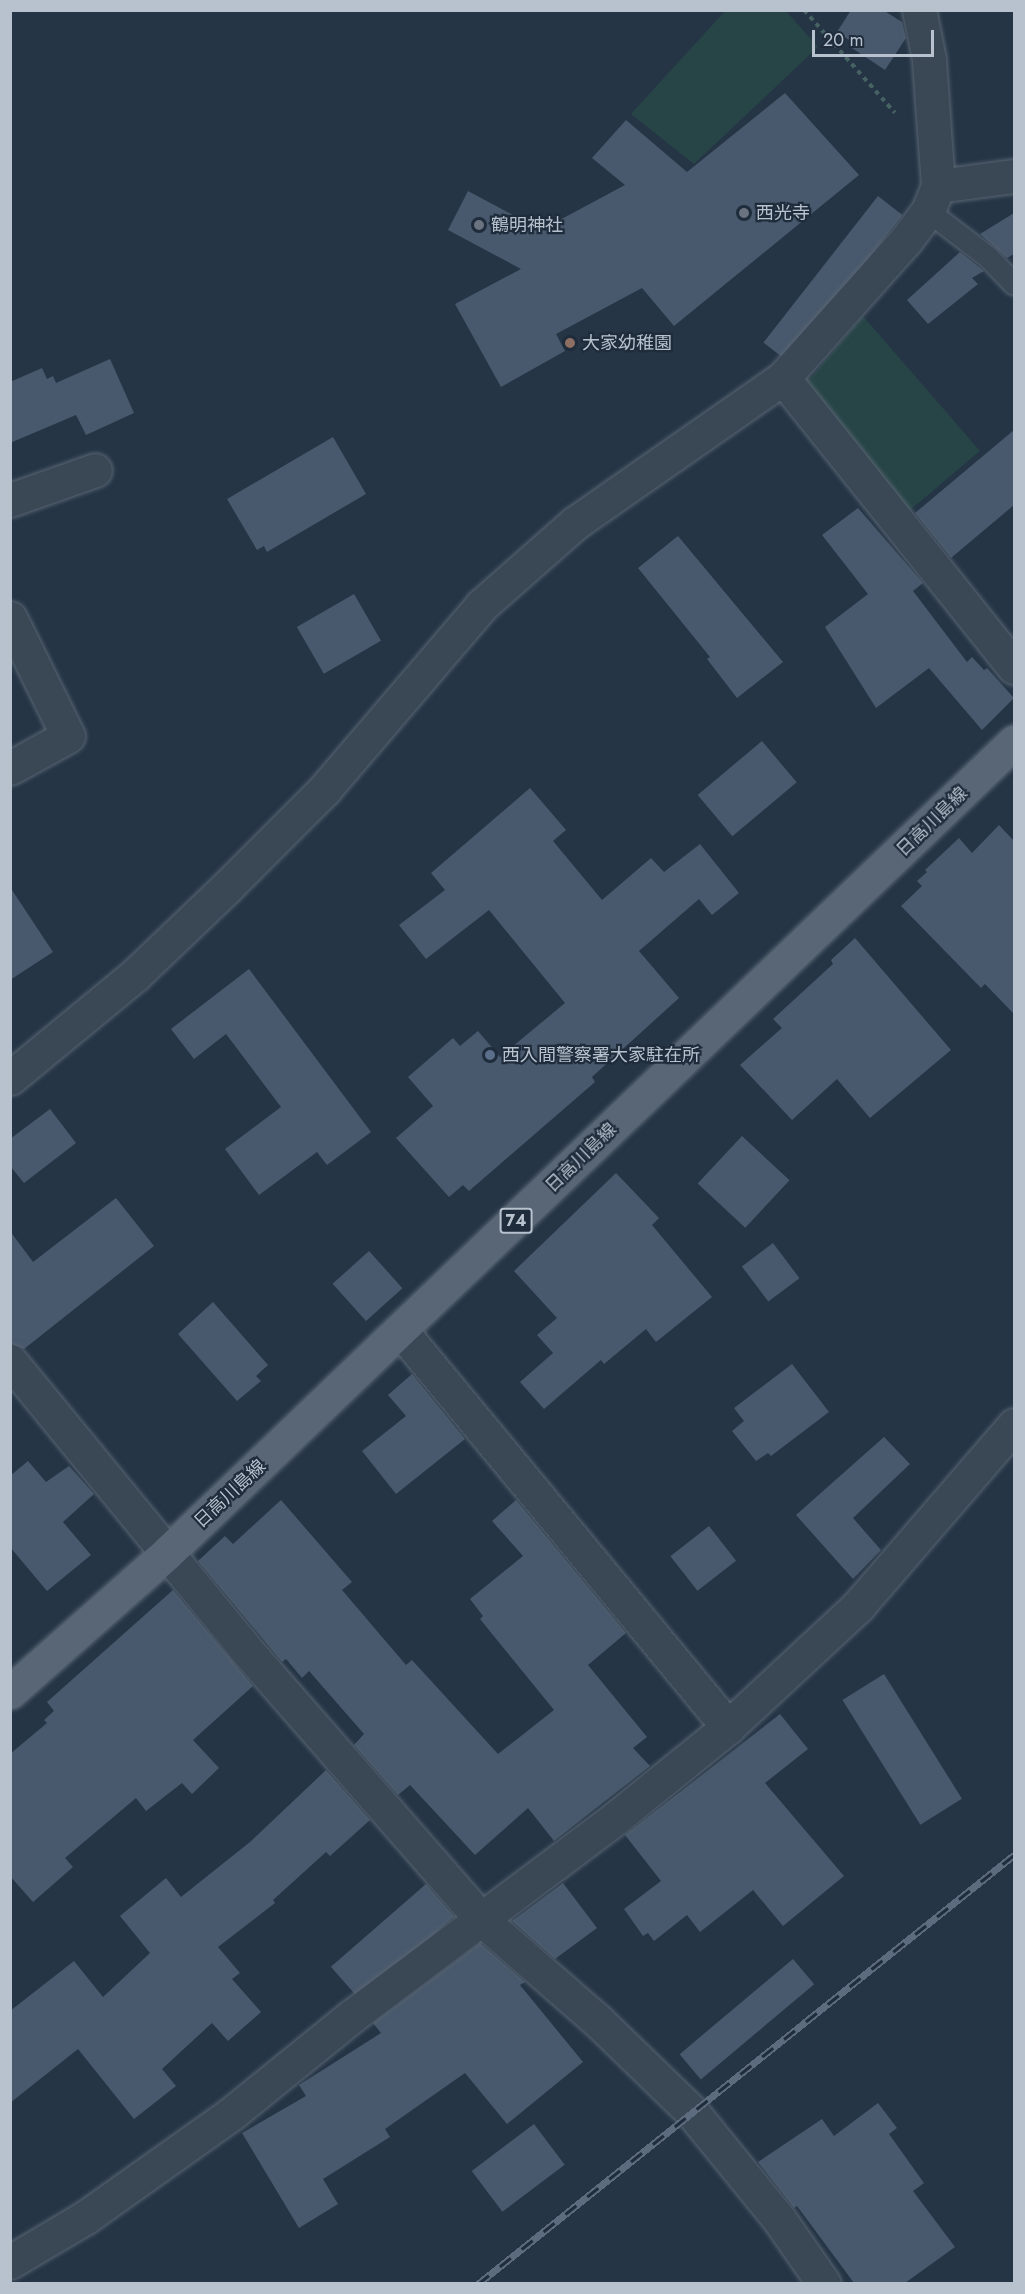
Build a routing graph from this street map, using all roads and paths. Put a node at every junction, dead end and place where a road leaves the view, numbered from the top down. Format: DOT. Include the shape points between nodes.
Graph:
graph roads {
  1 [pos="804,10"];
  2 [pos="919,10"];
  3 [pos="898,117"];
  4 [pos="1014,176"];
  5 [pos="933,198"];
  6 [pos="1014,284"];
  7 [pos="783,378"];
  8 [pos="95,470"];
  9 [pos="10,500"];
  10 [pos="10,618"];
  11 [pos="1014,667"];
  12 [pos="1014,742"];
  13 [pos="10,768"];
  14 [pos="10,1078"];
  15 [pos="401,1331"];
  16 [pos="10,1361"];
  17 [pos="1014,1425"];
  18 [pos="168,1553"];
  19 [pos="10,1692"];
  20 [pos="728,1727"];
  21 [pos="481,1919"];
  22 [pos="10,2262"];
  23 [pos="824,2283"];
  1 -- 3 [label="path"];
  2 -- 5 [label="street" via="929,59"];
  4 -- 5 [label="street"];
  5 -- 6 [label="lane"];
  5 -- 7 [label="street"];
  7 -- 11 [label="street"];
  7 -- 14 [label="street" via="575,522 482,605 324,790 235,880 135,975"];
  8 -- 9 [label="street"];
  10 -- 13 [label="street" via="68,736"];
  12 -- 15 [label="main road, 日高川島線 / 74"];
  15 -- 18 [label="main road, 日高川島線 / 74"];
  15 -- 20 [label="street"];
  16 -- 18 [label="street"];
  17 -- 20 [label="street" via="858,1606"];
  18 -- 19 [label="main road, 日高川島線 / 74"];
  18 -- 21 [label="street" via="243,1646"];
  20 -- 21 [label="street"];
  21 -- 22 [label="street" via="231,2114 86,2217"];
  21 -- 23 [label="street" via="598,2021 692,2112 779,2219"];
}
